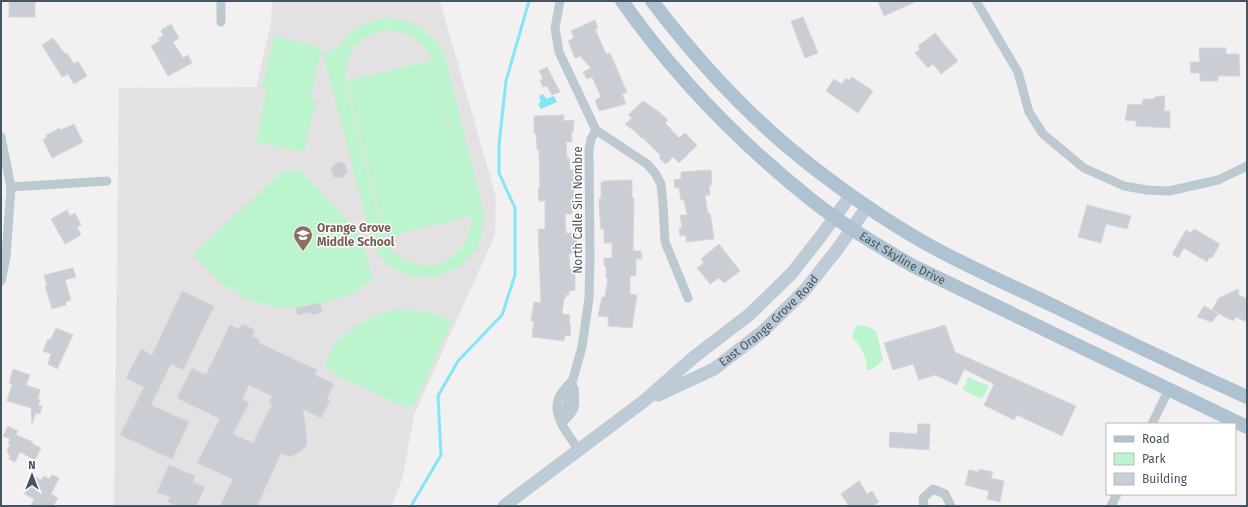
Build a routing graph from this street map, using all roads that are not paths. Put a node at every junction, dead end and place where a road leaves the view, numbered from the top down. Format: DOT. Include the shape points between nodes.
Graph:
graph roads {
  1 [pos="221,1"];
  2 [pos="560,1"];
  3 [pos="622,1"];
  4 [pos="652,1"];
  5 [pos="976,1"];
  6 [pos="221,22"];
  7 [pos="596,130"];
  8 [pos="1,137"];
  9 [pos="1247,166"];
  10 [pos="107,181"];
  11 [pos="11,188"];
  12 [pos="851,195"];
  13 [pos="867,207"];
  14 [pos="835,218"];
  15 [pos="852,229"];
  16 [pos="1,281"];
  17 [pos="688,298"];
  18 [pos="573,379"];
  19 [pos="1169,389"];
  20 [pos="1247,397"];
  21 [pos="644,401"];
  22 [pos="562,423"];
  23 [pos="1152,423"];
  24 [pos="1247,427"];
  25 [pos="579,450"];
  26 [pos="1116,495"];
  27 [pos="504,506"];
  28 [pos="924,506"];
  29 [pos="951,506"];
  30 [pos="1111,506"];
  1 -- 6 [label="street"];
  2 -- 7 [label="street" via="555,28 559,52"];
  3 -- 14 [label="main road, East Skyline Drive" via="660,53 733,132 809,199"];
  4 -- 12 [label="main road, East Skyline Drive" via="721,85 804,161"];
  5 -- 9 [label="street" via="1018,72 1029,112 1043,134 1084,168 1124,186 1169,191 1218,180"];
  7 -- 17 [label="street" via="647,164 655,173 660,184 663,204 665,242"];
  7 -- 18 [label="street, North Calle Sin Nombre" via="589,150 589,298 582,347"];
  8 -- 11 [label="street"];
  10 -- 11 [label="street"];
  11 -- 16 [label="street" via="6,257"];
  12 -- 13 [label="main road, East Skyline Drive"];
  12 -- 14 [label="main road, East Orange Grove Road"];
  13 -- 15 [label="main road, East Orange Grove Road"];
  13 -- 20 [label="main road, East Skyline Drive" via="926,243 1044,302"];
  14 -- 15 [label="main road, East Skyline Drive"];
  14 -- 21 [label="main road, East Orange Grove Road" via="792,273 767,298"];
  15 -- 19 [label="main road, East Skyline Drive" via="913,266"];
  15 -- 21 [label="main road, East Orange Grove Road" via="805,290 762,332 714,369"];
  18 -- 22 [label="street, North Calle Sin Nombre" via="575,406 573,413"];
  18 -- 22 [label="street, North Calle Sin Nombre" via="558,398 558,417"];
  19 -- 23 [label="street"];
  19 -- 24 [label="main road, East Skyline Drive"];
  21 -- 25 [label="main road, East Orange Grove Road"];
  22 -- 25 [label="street, North Calle Sin Nombre"];
  25 -- 27 [label="main road, East Orange Grove Road"];
  26 -- 30 [label="street"];
  28 -- 29 [label="street" via="923,498 933,489 945,494"];
}
